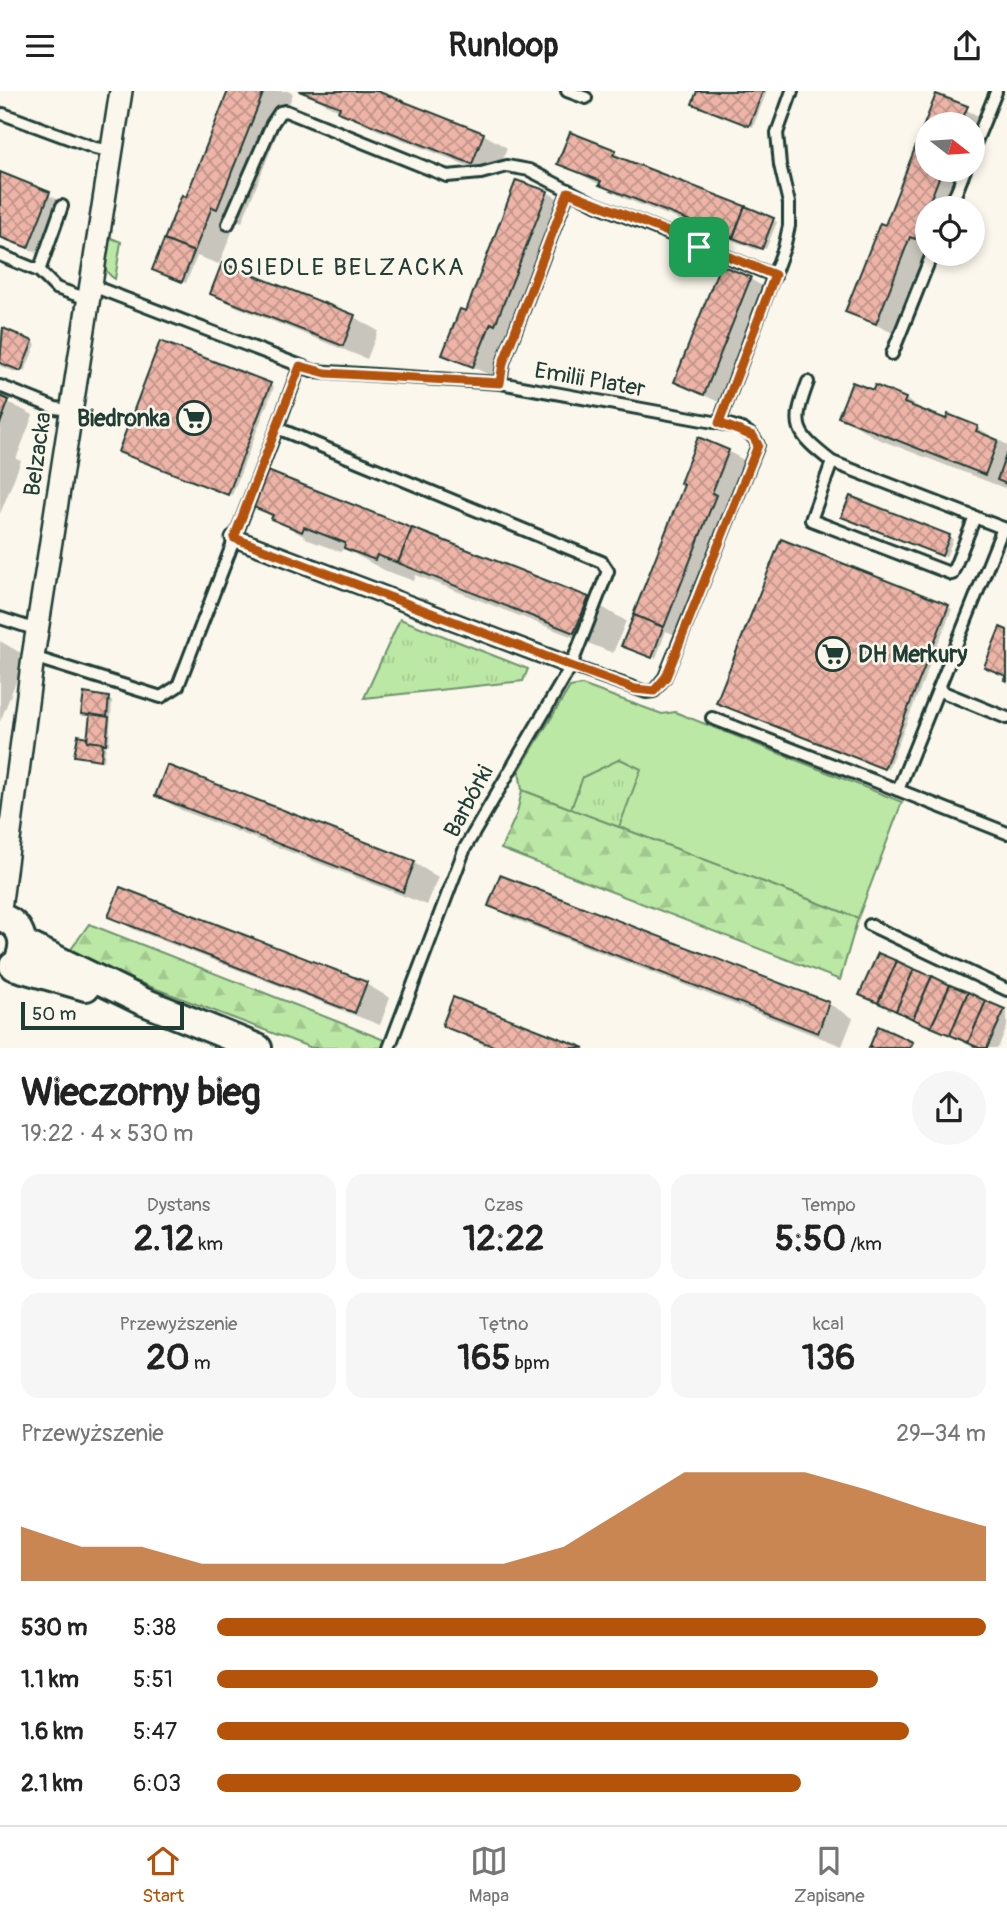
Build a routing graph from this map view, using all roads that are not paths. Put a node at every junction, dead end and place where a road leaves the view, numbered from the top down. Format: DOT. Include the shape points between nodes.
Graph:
graph roads {
  1 [pos="121,91"];
  2 [pos="567,91"];
  3 [pos="792,91"];
  4 [pos="995,91"];
  5 [pos="1007,93"];
  6 [pos="586,98"];
  7 [pos="3,114"];
  8 [pos="985,117"];
  9 [pos="112,151"];
  10 [pos="568,192"];
  11 [pos="62,206"];
  12 [pos="228,224"];
  13 [pos="0,255"];
  14 [pos="927,266"];
  15 [pos="39,271"];
  16 [pos="775,275"];
  17 [pos="89,292"];
  18 [pos="892,354"];
  19 [pos="300,366"];
  20 [pos="500,383"];
  21 [pos="808,383"];
  22 [pos="0,386"];
  23 [pos="70,410"];
  24 [pos="719,423"];
  25 [pos="277,428"];
  26 [pos="832,462"];
  27 [pos="975,517"];
  28 [pos="1005,529"];
  29 [pos="234,538"];
  30 [pos="0,618"];
  31 [pos="37,630"];
  32 [pos="33,657"];
  33 [pos="571,666"];
  34 [pos="938,690"];
  35 [pos="712,718"];
  36 [pos="1007,718"];
  37 [pos="898,790"];
  38 [pos="1007,833"];
  39 [pos="0,909"];
  40 [pos="0,916"];
  41 [pos="870,925"];
  42 [pos="12,960"];
  43 [pos="1005,989"];
  44 [pos="258,1048"];
  45 [pos="389,1048"];
  1 -- 9 [label="street, Belzacka"];
  2 -- 6 [label="lane"];
  3 -- 16 [label="lane" via="777,133 789,226"];
  4 -- 5 [label="lane"];
  4 -- 8 [label="lane"];
  7 -- 9 [label="lane"];
  9 -- 17 [label="street, Belzacka"];
  10 -- 12 [label="lane" via="536,173 512,166 447,176 286,111 272,124"];
  10 -- 16 [label="lane"];
  10 -- 20 [label="lane" via="503,363"];
  11 -- 15 [label="lane"];
  13 -- 15 [label="lane, Emilii Plater"];
  14 -- 18 [label="lane"];
  15 -- 17 [label="lane, Emilii Plater" via="56,288"];
  16 -- 24 [label="lane"];
  17 -- 19 [label="lane, Emilii Plater"];
  17 -- 23 [label="street, Belzacka"];
  19 -- 20 [label="lane, Emilii Plater" via="326,373"];
  19 -- 25 [label="lane"];
  20 -- 24 [label="lane, Emilii Plater"];
  21 -- 26 [label="lane" via="797,411 798,426 809,444"];
  22 -- 23 [label="lane"];
  23 -- 31 [label="street, Belzacka"];
  24 -- 33 [label="lane, Emilii Plater" via="745,431 758,445 666,677 654,691 635,689"];
  25 -- 29 [label="lane"];
  25 -- 33 [label="lane, Barbórki" via="601,562 608,571"];
  26 -- 27 [label="lane"];
  26 -- 27 [label="lane" via="811,520 952,574"];
  27 -- 28 [label="lane"];
  28 -- 34 [label="lane"];
  29 -- 32 [label="lane" via="177,686 161,697"];
  29 -- 33 [label="street"];
  30 -- 31 [label="lane"];
  31 -- 32 [label="street, Belzacka"];
  32 -- 39 [label="street, Belzacka"];
  33 -- 45 [label="lane, Barbórki" via="465,848"];
  34 -- 36 [label="lane"];
  34 -- 37 [label="lane"];
  35 -- 37 [label="lane"];
  37 -- 38 [label="lane"];
  40 -- 42 [label="street" via="16,926"];
  41 -- 43 [label="lane"];
  42 -- 44 [label="street" via="142,1001"];
}
